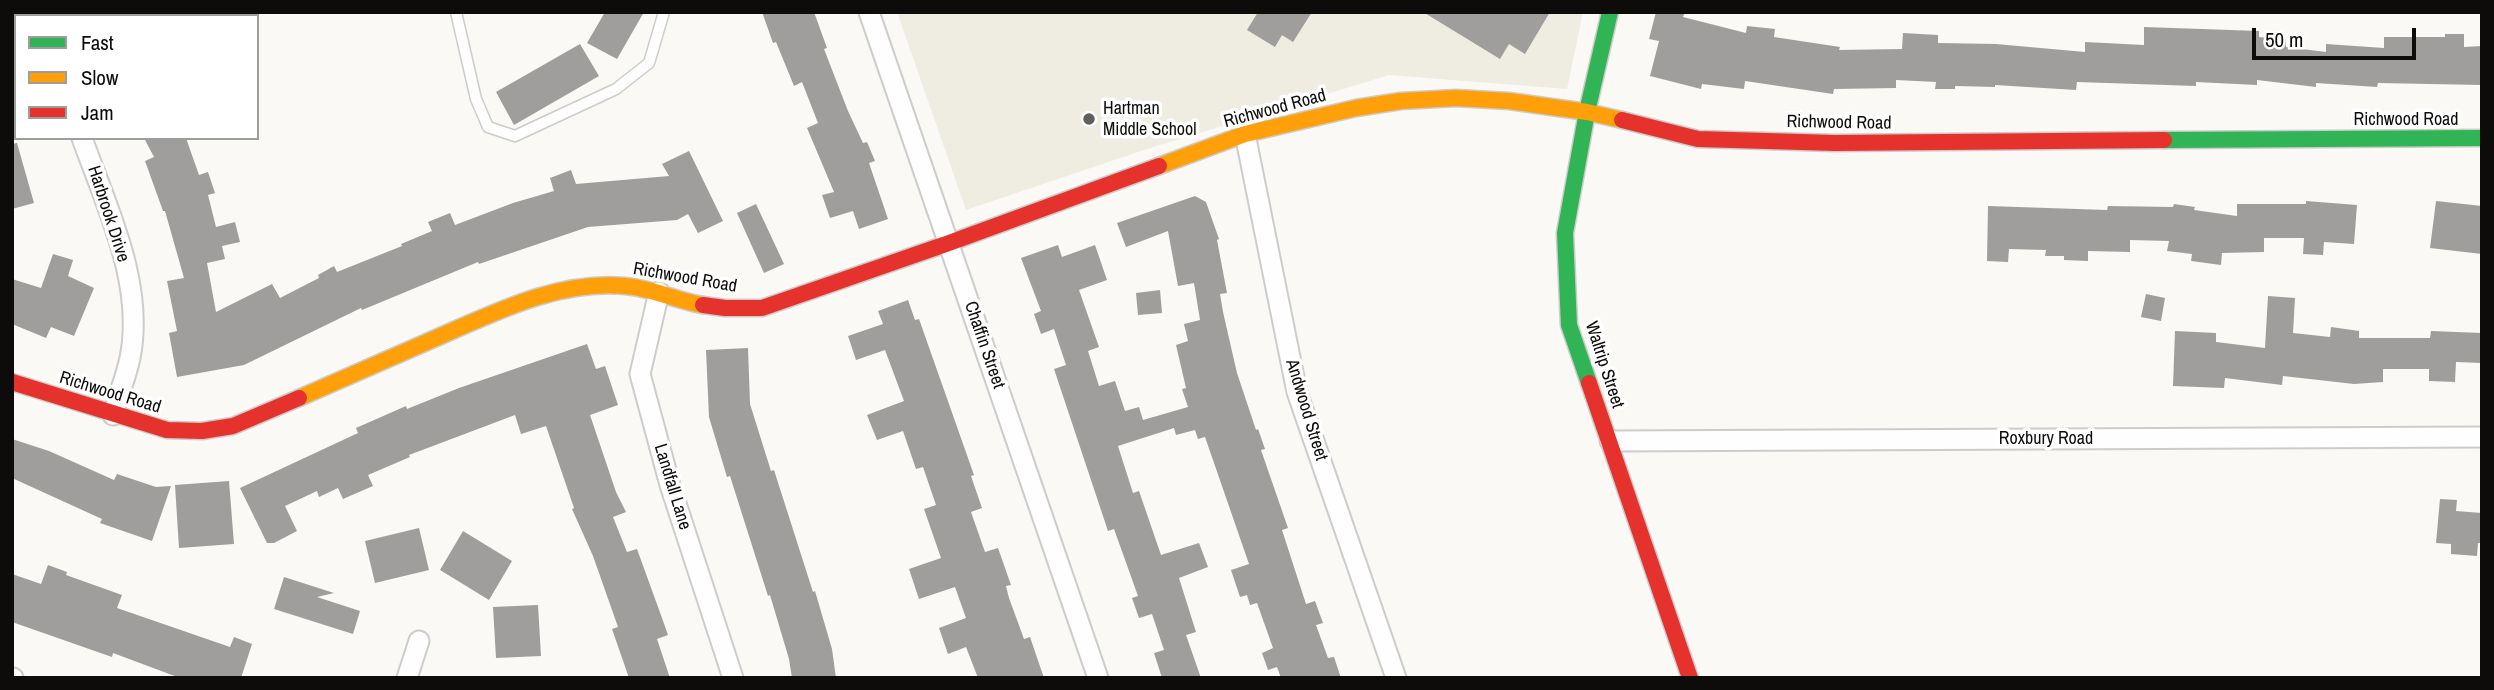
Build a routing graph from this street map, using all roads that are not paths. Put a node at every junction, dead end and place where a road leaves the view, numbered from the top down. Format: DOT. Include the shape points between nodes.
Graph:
graph roads {
  1 [pos="456,12"];
  2 [pos="664,12"];
  3 [pos="869,12"];
  4 [pos="1610,12"];
  5 [pos="1587,111"];
  6 [pos="1245,134"];
  7 [pos="2482,138"];
  8 [pos="83,140"];
  9 [pos="949,243"];
  10 [pos="659,292"];
  11 [pos="12,382"];
  12 [pos="113,415"];
  13 [pos="2482,437"];
  14 [pos="1610,442"];
  15 [pos="419,641"];
  16 [pos="407,678"];
  17 [pos="733,678"];
  18 [pos="1098,678"];
  19 [pos="1396,678"];
  20 [pos="1690,678"];
  1 -- 2 [label="lane" via="476,99 488,127 515,136 616,89 649,63"];
  3 -- 9 [label="street, Chaffin Street"];
  4 -- 5 [label="street, Waltrip Street"];
  5 -- 6 [label="street, Richwood Road" via="1496,100 1401,101"];
  5 -- 7 [label="street, Richwood Road" via="1698,139 1835,143"];
  5 -- 14 [label="street, Waltrip Street" via="1565,233 1569,325"];
  6 -- 9 [label="street, Richwood Road"];
  6 -- 19 [label="street, Andwood Street" via="1297,393"];
  8 -- 12 [label="street, Harbrook Drive" via="123,253 133,319 130,356"];
  9 -- 10 [label="street, Richwood Road" via="762,308 697,304"];
  9 -- 18 [label="street, Chaffin Street"];
  10 -- 12 [label="street, Richwood Road" via="625,286 553,292 233,426 167,430"];
  10 -- 17 [label="street, Landfall Lane" via="640,374 670,485"];
  11 -- 12 [label="street, Richwood Road"];
  13 -- 14 [label="street, Roxbury Road"];
  14 -- 20 [label="street, Waltrip Street"];
  15 -- 16 [label="street"];
}
